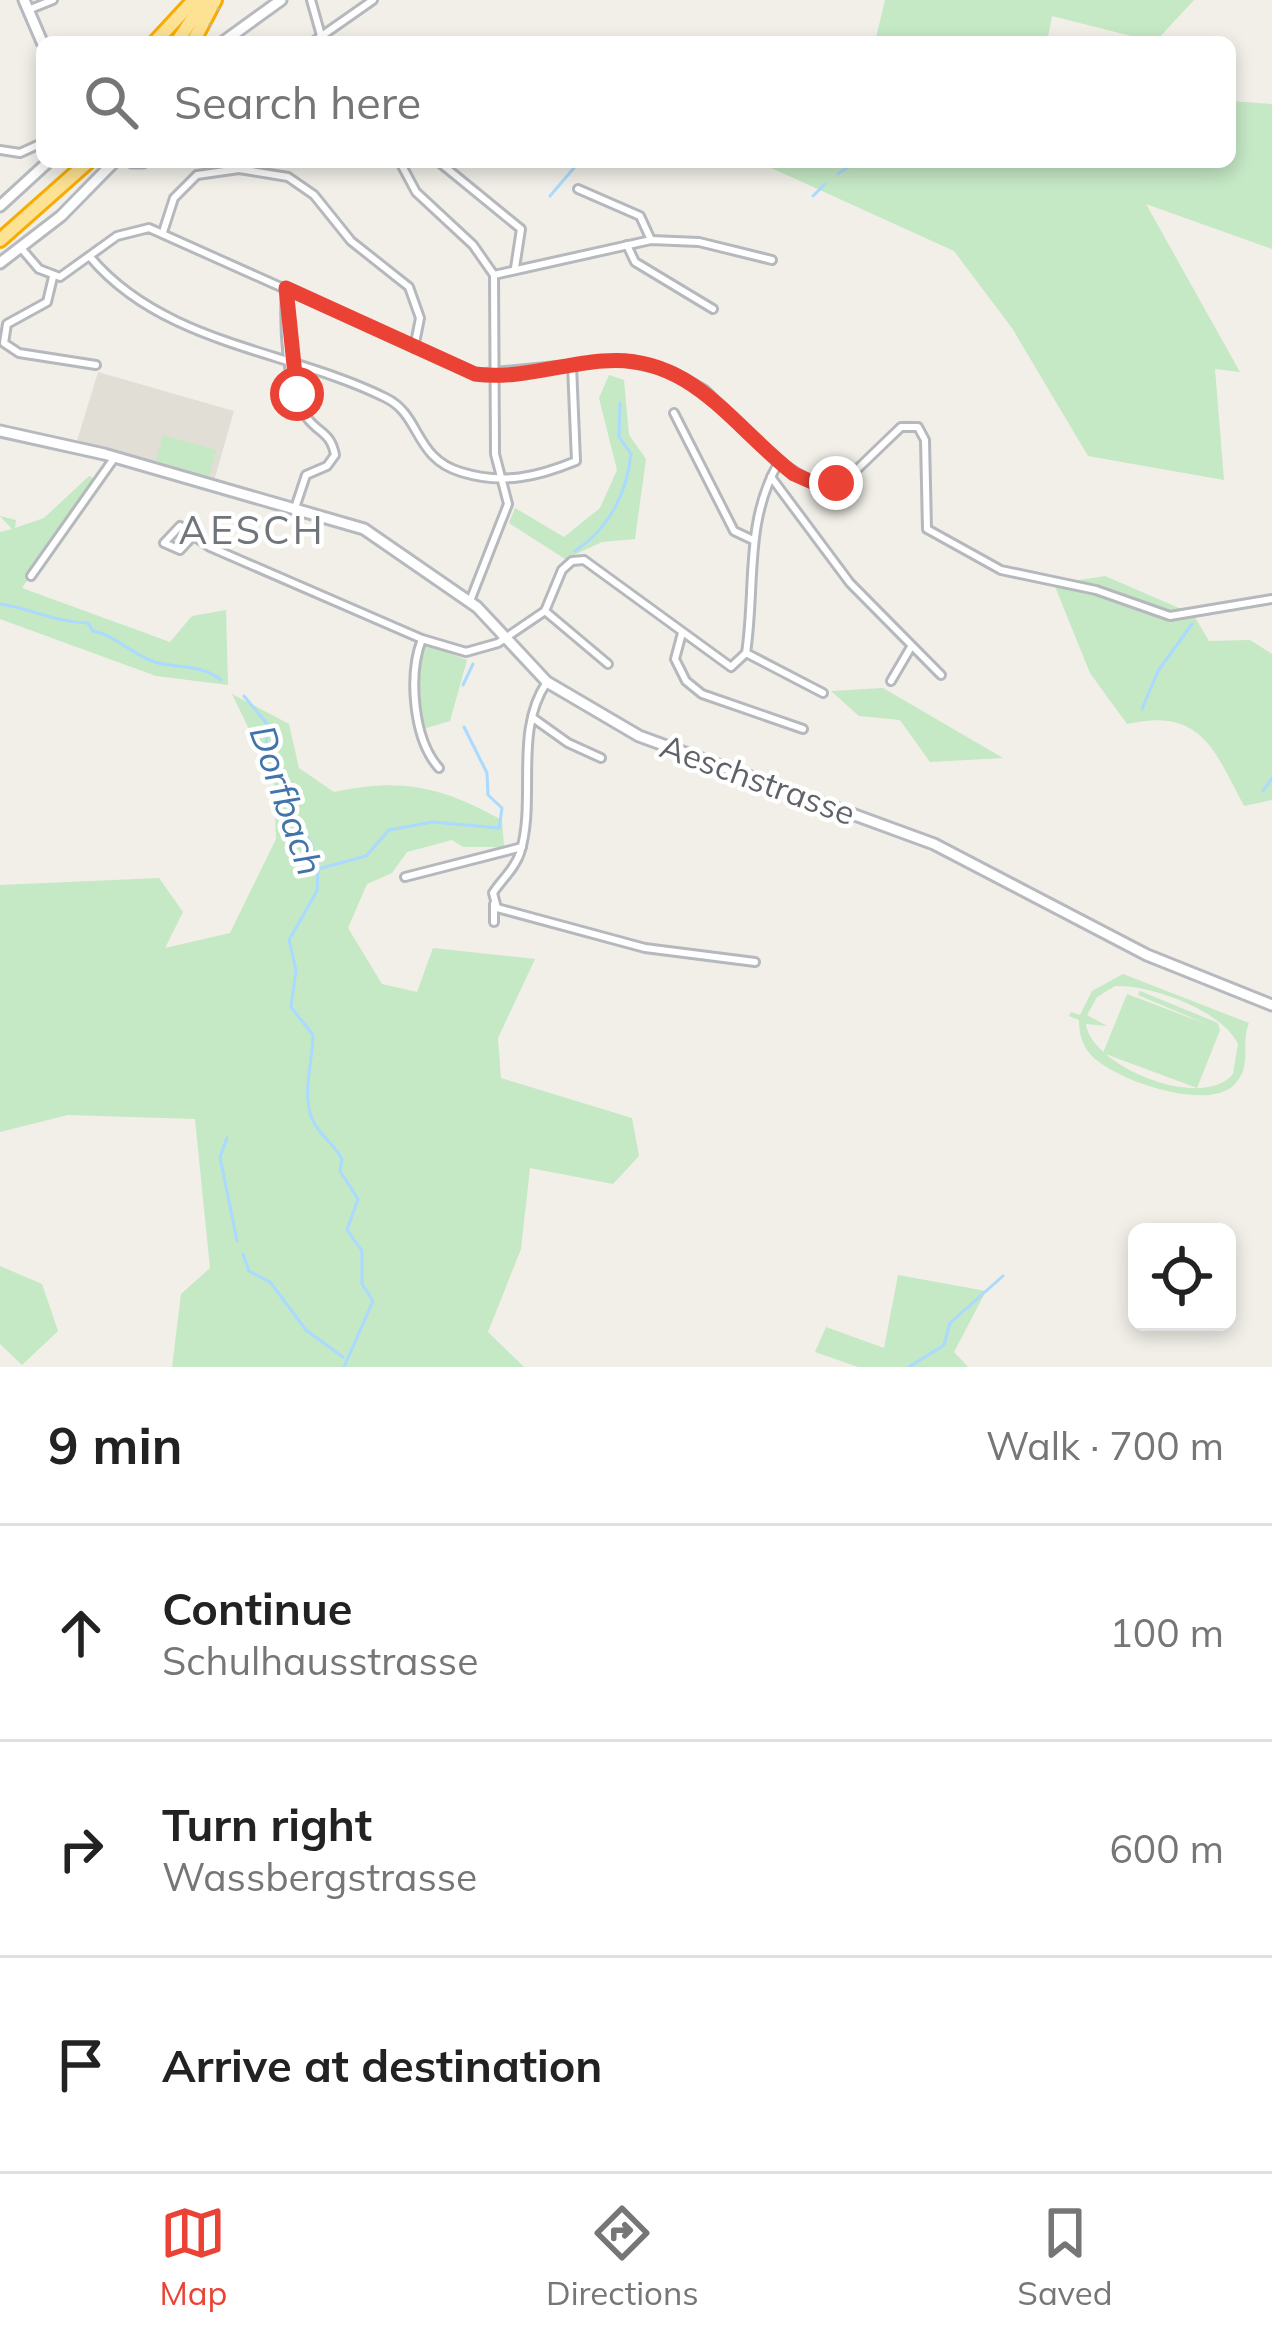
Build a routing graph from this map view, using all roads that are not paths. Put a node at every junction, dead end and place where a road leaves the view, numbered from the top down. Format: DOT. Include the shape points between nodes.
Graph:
graph roads {
  1 [pos="52,0"];
  2 [pos="194,0"];
  3 [pos="210,0"];
  4 [pos="281,0"];
  5 [pos="311,0"];
  6 [pos="373,0"];
  7 [pos="26,5"];
  8 [pos="39,36"];
  9 [pos="161,36"];
  10 [pos="184,36"];
  11 [pos="195,36"];
  12 [pos="231,36"];
  13 [pos="317,36"];
  14 [pos="325,36"];
  15 [pos="36,146"];
  16 [pos="0,150"];
  17 [pos="41,168"];
  18 [pos="77,168"];
  19 [pos="108,168"];
  20 [pos="403,168"];
  21 [pos="446,168"];
  22 [pos="578,189"];
  23 [pos="0,206"];
  24 [pos="164,232"];
  25 [pos="0,237"];
  26 [pos="651,240"];
  27 [pos="627,245"];
  28 [pos="21,248"];
  29 [pos="91,258"];
  30 [pos="772,260"];
  31 [pos="0,263"];
  32 [pos="515,270"];
  33 [pos="494,275"];
  34 [pos="53,277"];
  35 [pos="286,288"];
  36 [pos="713,309"];
  37 [pos="414,348"];
  38 [pos="292,363"];
  39 [pos="96,365"];
  40 [pos="572,365"];
  41 [pos="491,376"];
  42 [pos="674,413"];
  43 [pos="0,431"];
  44 [pos="115,457"];
  45 [pos="779,462"];
  46 [pos="771,477"];
  47 [pos="504,480"];
  48 [pos="295,508"];
  49 [pos="193,536"];
  50 [pos="753,540"];
  51 [pos="32,576"];
  52 [pos="1272,599"];
  53 [pos="470,601"];
  54 [pos="545,611"];
  55 [pos="682,633"];
  56 [pos="506,637"];
  57 [pos="422,639"];
  58 [pos="911,647"];
  59 [pos="746,653"];
  60 [pos="608,664"];
  61 [pos="941,675"];
  62 [pos="891,680"];
  63 [pos="547,682"];
  64 [pos="824,693"];
  65 [pos="533,718"];
  66 [pos="803,729"];
  67 [pos="601,758"];
  68 [pos="439,768"];
  69 [pos="522,847"];
  70 [pos="406,877"];
  71 [pos="494,904"];
  72 [pos="494,922"];
  73 [pos="755,962"];
  74 [pos="1272,1006"];
  1 -- 7 [label="street"];
  2 -- 9 [label="highway"];
  3 -- 10 [label="highway"];
  3 -- 11 [label="highway"];
  4 -- 12 [label="main road"];
  5 -- 13 [label="street"];
  6 -- 14 [label="street"];
  7 -- 8 [label="main road"];
  15 -- 16 [label="street"];
  17 -- 23 [label="main road"];
  18 -- 25 [label="highway"];
  19 -- 28 [label="main road"];
  20 -- 33 [label="street"];
  21 -- 32 [label="street" via="521,229"];
  22 -- 26 [label="street" via="640,216"];
  24 -- 29 [label="street" via="140,226"];
  24 -- 35 [label="street"];
  24 -- 37 [label="street" via="174,198 197,175 288,177 409,287 420,318"];
  26 -- 27 [label="street"];
  26 -- 30 [label="street"];
  27 -- 32 [label="street"];
  27 -- 36 [label="street" via="635,262"];
  28 -- 31 [label="main road"];
  28 -- 34 [label="street"];
  29 -- 34 [label="street"];
  29 -- 38 [label="street" via="163,314"];
  32 -- 33 [label="street"];
  33 -- 41 [label="street"];
  34 -- 39 [label="street" via="46,302 9,322 4,343 19,353"];
  35 -- 37 [label="street"];
  35 -- 38 [label="street"];
  37 -- 41 [label="street"];
  38 -- 47 [label="street" via="313,364 401,406 418,441 446,466"];
  38 -- 48 [label="street" via="307,417 324,429 334,455 306,475"];
  40 -- 41 [label="street"];
  40 -- 45 [label="street" via="617,360 673,372 705,390"];
  40 -- 47 [label="street" via="576,461 536,478"];
  41 -- 47 [label="street"];
  42 -- 50 [label="street" via="734,531"];
  43 -- 44 [label="main road, Aeschstrasse"];
  44 -- 48 [label="main road, Aeschstrasse"];
  44 -- 51 [label="street"];
  45 -- 46 [label="street"];
  45 -- 52 [label="street" via="803,479 836,483 901,427 918,427 927,529 990,566 1170,616"];
  46 -- 50 [label="street"];
  46 -- 58 [label="street" via="850,583"];
  47 -- 53 [label="street" via="508,504"];
  48 -- 53 [label="main road, Aeschstrasse" via="377,536"];
  49 -- 49 [label="street" via="180,526 164,544 180,550"];
  49 -- 57 [label="street"];
  50 -- 59 [label="street"];
  53 -- 56 [label="main road, Aeschstrasse"];
  54 -- 55 [label="street" via="565,566 584,560"];
  54 -- 56 [label="street"];
  54 -- 60 [label="street"];
  55 -- 59 [label="street" via="731,667"];
  55 -- 66 [label="street" via="675,659 694,689"];
  56 -- 57 [label="street" via="466,652"];
  56 -- 63 [label="main road, Aeschstrasse"];
  57 -- 68 [label="street" via="418,726"];
  58 -- 61 [label="street"];
  58 -- 62 [label="street"];
  59 -- 64 [label="street"];
  63 -- 65 [label="street"];
  63 -- 74 [label="main road, Aeschstrasse" via="654,743 934,844 1147,955"];
  65 -- 67 [label="street"];
  65 -- 69 [label="street"];
  69 -- 70 [label="street"];
  69 -- 71 [label="street"];
  71 -- 72 [label="street"];
  71 -- 73 [label="street" via="644,948"];
}
